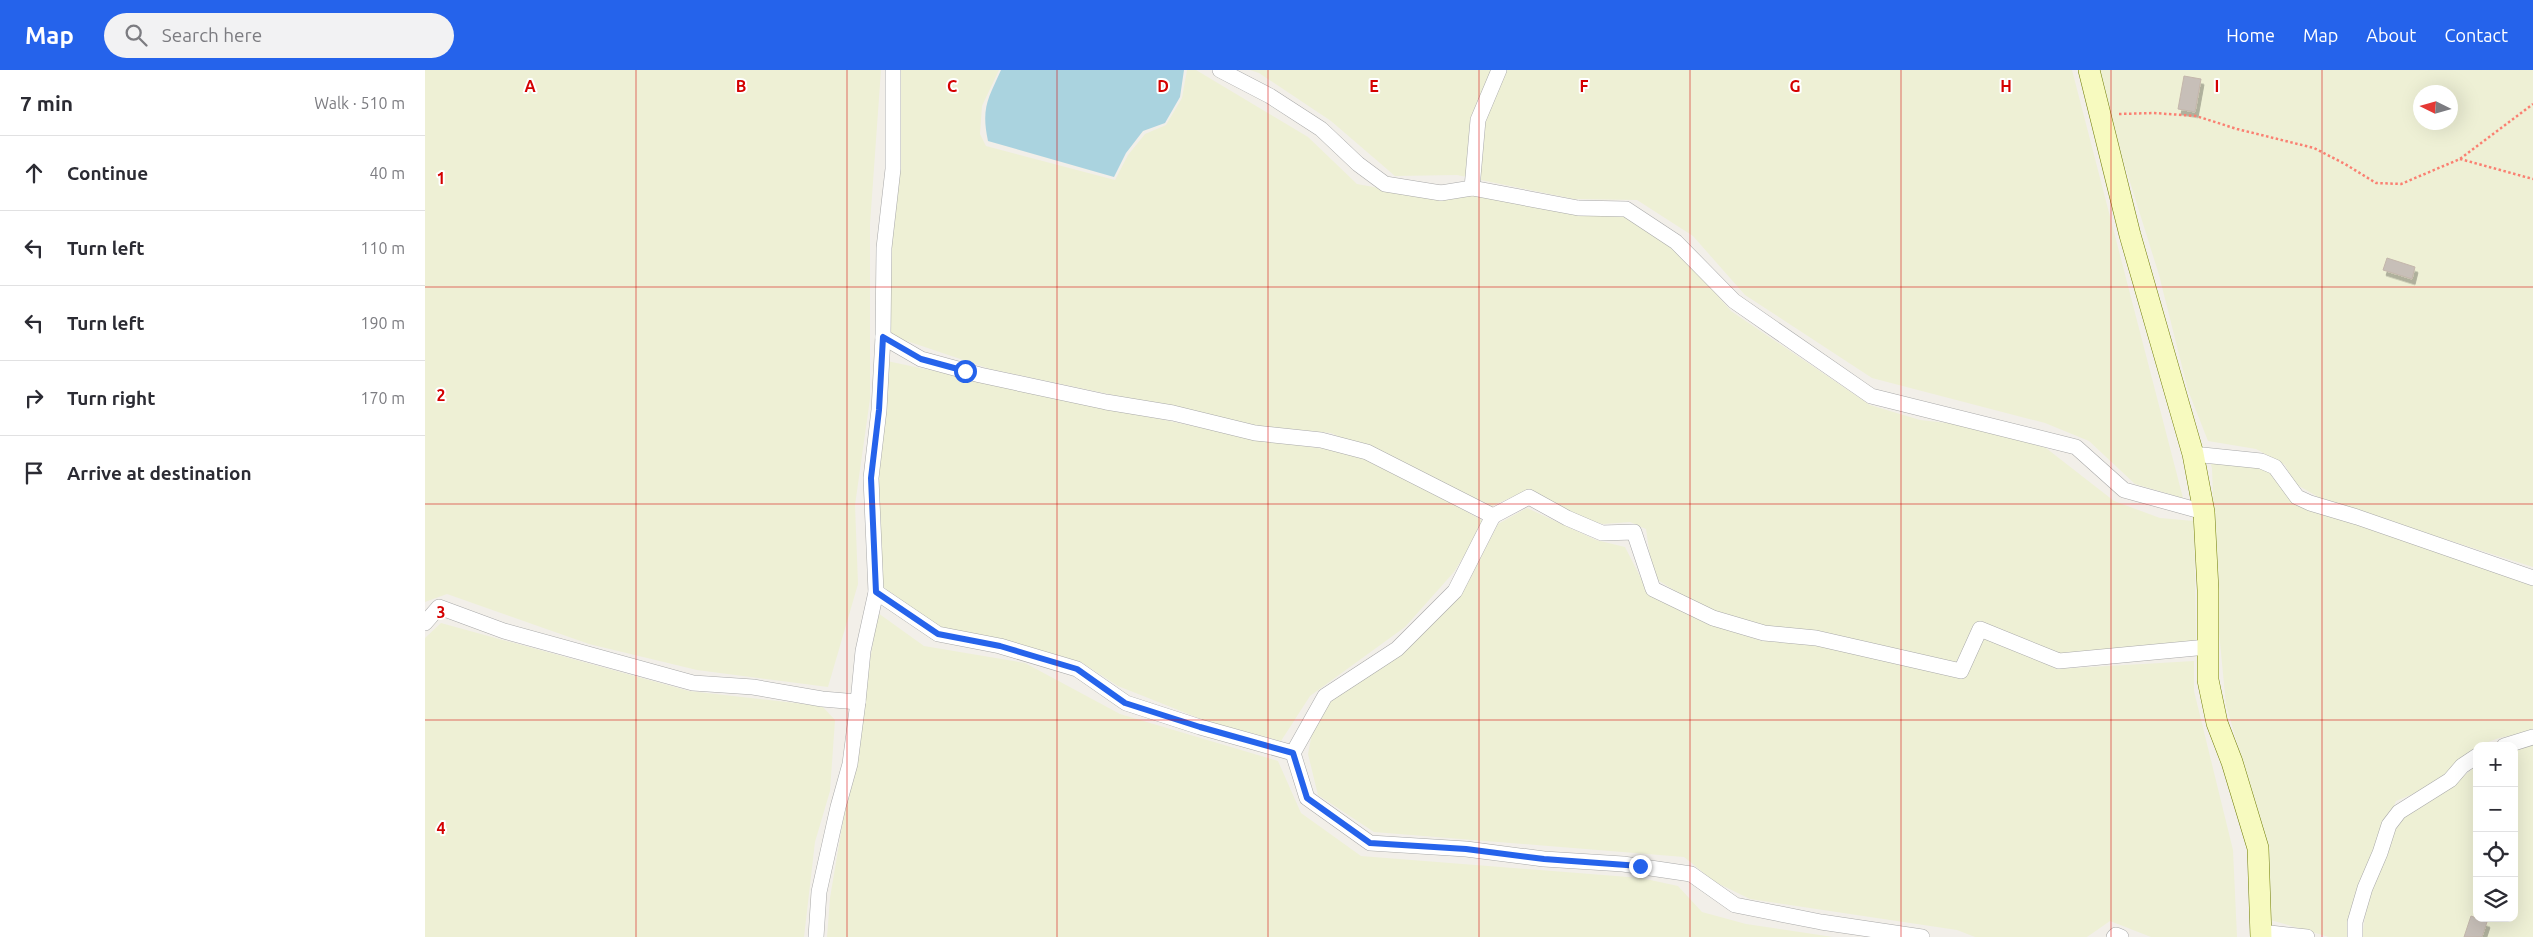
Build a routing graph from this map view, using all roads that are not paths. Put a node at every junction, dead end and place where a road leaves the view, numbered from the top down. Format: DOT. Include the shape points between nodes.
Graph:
graph roads {
  1 [pos="893,70"];
  2 [pos="1220,70"];
  3 [pos="1499,70"];
  4 [pos="2089,70"];
  5 [pos="1472,188"];
  6 [pos="883,337"];
  7 [pos="2193,454"];
  8 [pos="2205,512"];
  9 [pos="1493,516"];
  10 [pos="2533,578"];
  11 [pos="876,592"];
  12 [pos="425,623"];
  13 [pos="2207,647"];
  14 [pos="858,702"];
  15 [pos="2533,737"];
  16 [pos="2517,742"];
  17 [pos="1293,753"];
  18 [pos="2473,759"];
  19 [pos="2261,934"];
  20 [pos="816,937"];
  21 [pos="1922,937"];
  22 [pos="2114,937"];
  23 [pos="2121,937"];
  24 [pos="2307,937"];
  25 [pos="2355,937"];
  1 -- 6 [label="street" via="893,169 884,248"];
  2 -- 5 [label="street" via="1271,96 1321,128 1358,164 1385,184 1441,193"];
  3 -- 5 [label="street" via="1478,120"];
  4 -- 7 [label="street" via="2130,235"];
  5 -- 8 [label="street" via="1578,208 1626,209 1676,242 1735,301 1871,396 2076,447 2124,490"];
  6 -- 9 [label="street" via="921,359 980,375 1173,413 1255,433 1321,440 1367,452"];
  6 -- 11 [label="street" via="871,478"];
  7 -- 8 [label="street"];
  7 -- 10 [label="street" via="2261,461 2275,466 2297,497 2310,503"];
  8 -- 13 [label="street"];
  9 -- 13 [label="street" via="1529,497 1602,533 1634,532 1653,589 1713,618 1764,633 1816,638 1961,671 1979,629 2059,661"];
  9 -- 17 [label="street" via="1455,591 1397,649 1325,696"];
  11 -- 14 [label="street" via="863,651"];
  11 -- 17 [label="street" via="938,634 1000,646 1077,669 1125,703"];
  12 -- 14 [label="street" via="439,607 503,631 693,683 753,686"];
  13 -- 19 [label="street" via="2207,680 2217,723 2233,762 2258,848"];
  14 -- 20 [label="street" via="850,764 819,892"];
  15 -- 16 [label="street"];
  17 -- 21 [label="street" via="1307,798 1370,843 1623,864 1691,874 1735,906"];
  18 -- 25 [label="street" via="2451,780 2399,812 2389,825 2365,888 2355,922"];
  19 -- 24 [label="street"];
  22 -- 23 [label="street"];
}
